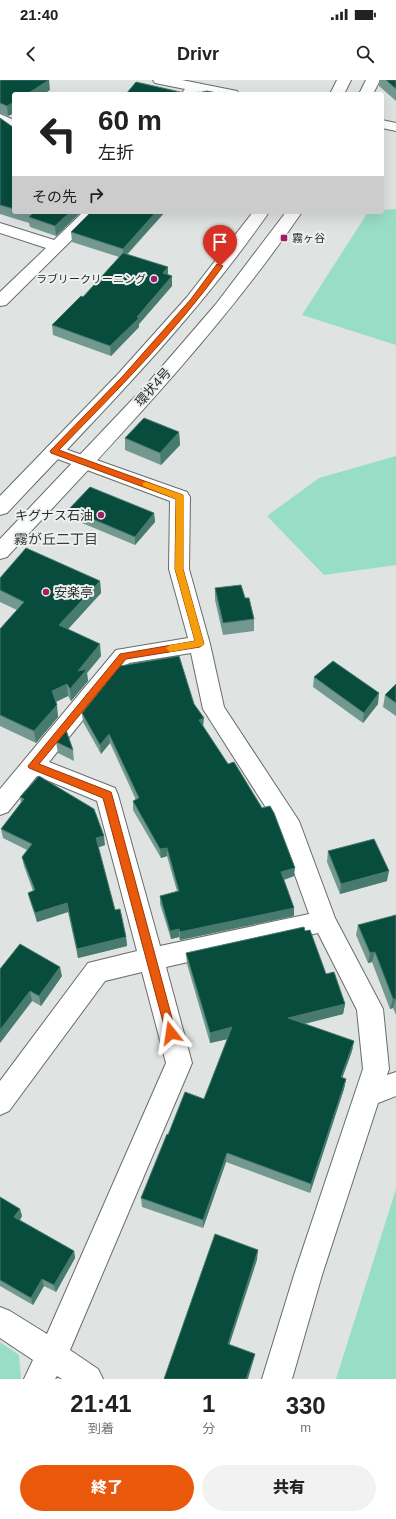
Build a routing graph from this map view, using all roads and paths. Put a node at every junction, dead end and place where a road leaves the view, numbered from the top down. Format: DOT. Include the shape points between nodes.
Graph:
graph roads {
  1 [pos="160,80"];
  2 [pos="344,80"];
  3 [pos="373,80"];
  4 [pos="191,91"];
  5 [pos="205,92"];
  6 [pos="338,92"];
  7 [pos="367,92"];
  8 [pos="0,118"];
  9 [pos="384,124"];
  10 [pos="12,126"];
  11 [pos="396,127"];
  12 [pos="90,214"];
  13 [pos="259,214"];
  14 [pos="292,214"];
  15 [pos="0,228"];
  16 [pos="57,246"];
  17 [pos="0,301"];
  18 [pos="54,451"];
  19 [pos="84,462"];
  20 [pos="0,508"];
  21 [pos="0,552"];
  22 [pos="200,644"];
  23 [pos="33,766"];
  24 [pos="0,805"];
  25 [pos="324,921"];
  26 [pos="151,959"];
  27 [pos="396,1084"];
  28 [pos="367,1095"];
  29 [pos="0,1102"];
  30 [pos="0,1321"];
  31 [pos="45,1367"];
  32 [pos="88,1379"];
  33 [pos="277,1379"];
  1 -- 4 [label="street"];
  2 -- 6 [label="street"];
  3 -- 7 [label="street"];
  4 -- 5 [label="street"];
  8 -- 10 [label="street"];
  9 -- 11 [label="street"];
  12 -- 16 [label="street"];
  13 -- 18 [label="street, 環状4号" via="193,301"];
  14 -- 19 [label="street, 環状4号" via="222,308"];
  15 -- 16 [label="street"];
  16 -- 17 [label="street"];
  18 -- 19 [label="street"];
  18 -- 20 [label="street, 環状4号"];
  19 -- 21 [label="street, 環状4号"];
  19 -- 22 [label="street" via="180,497 179,569"];
  22 -- 23 [label="street" via="123,656"];
  22 -- 25 [label="street" via="214,709 287,821"];
  23 -- 24 [label="street"];
  23 -- 26 [label="street" via="107,795"];
  25 -- 26 [label="street"];
  25 -- 28 [label="street" via="370,1009 376,1069"];
  26 -- 29 [label="street" via="97,971"];
  26 -- 31 [label="street" via="179,1063"];
  27 -- 28 [label="street"];
  28 -- 33 [label="street"];
  30 -- 31 [label="street"];
  31 -- 32 [label="street"];
}
